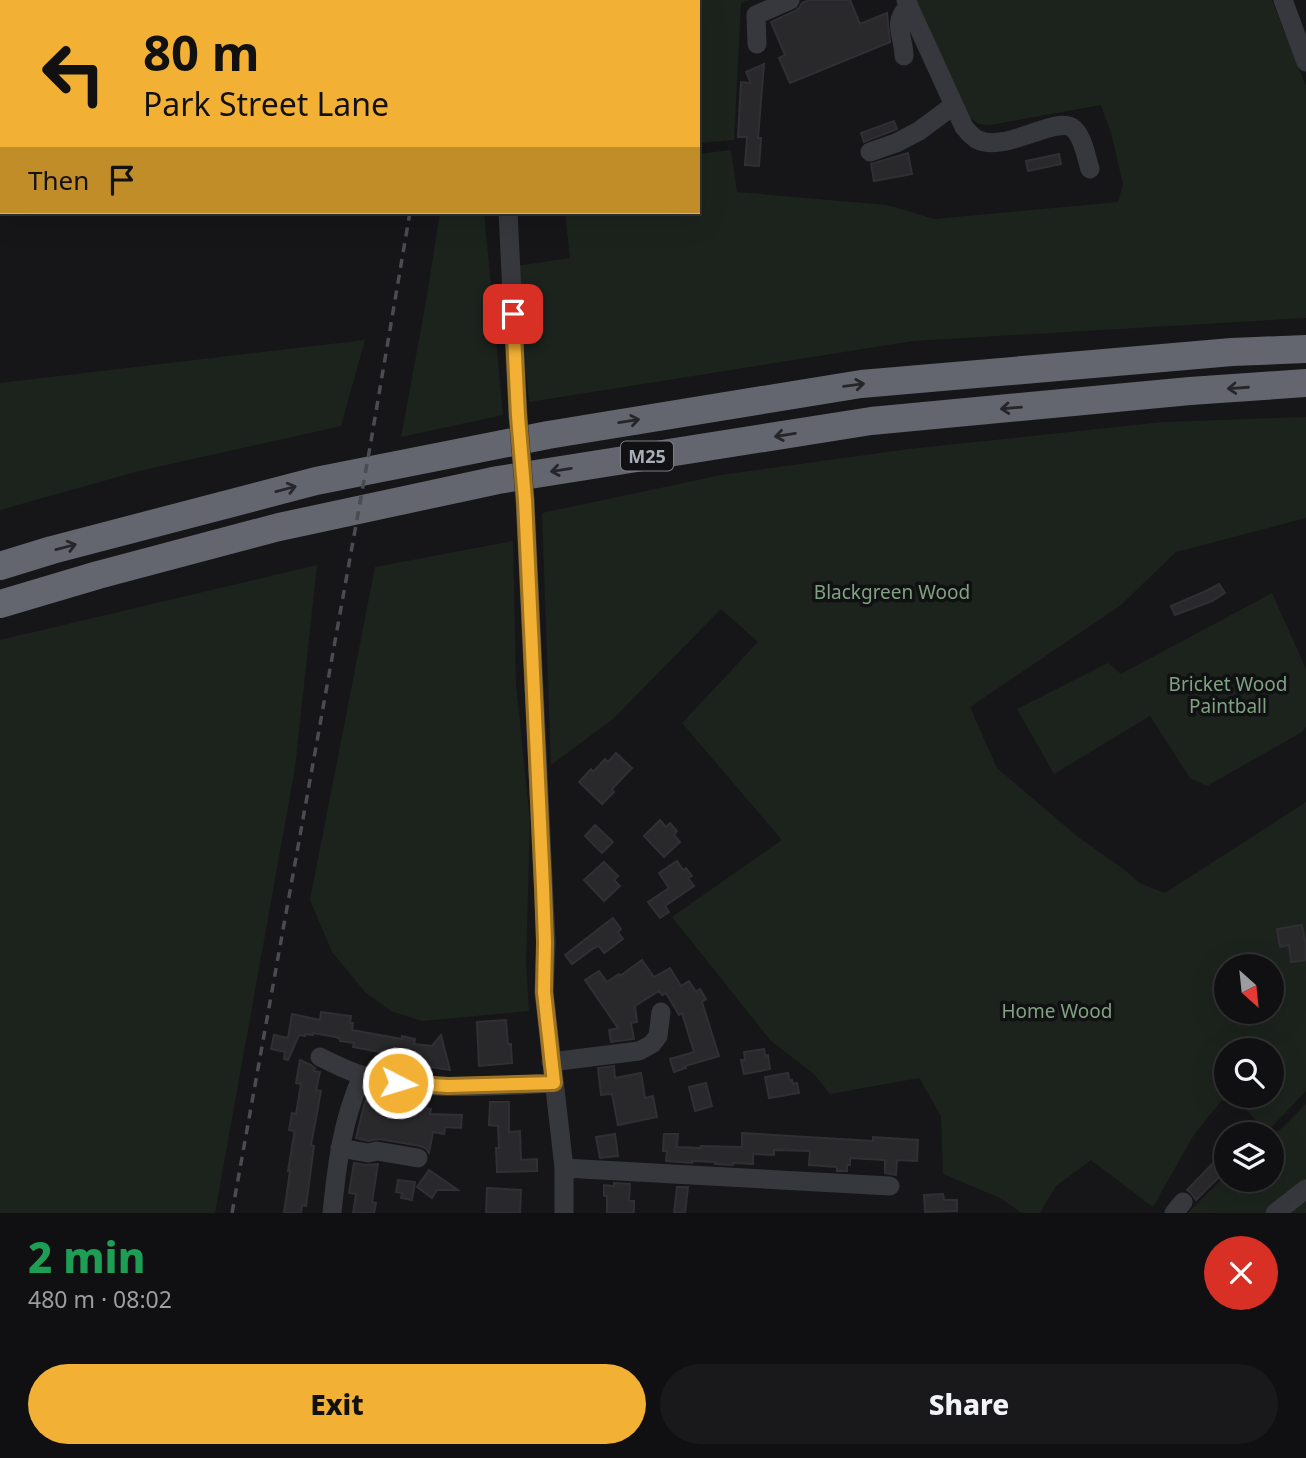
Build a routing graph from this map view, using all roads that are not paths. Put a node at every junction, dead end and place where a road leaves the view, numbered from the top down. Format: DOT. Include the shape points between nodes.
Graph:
graph roads {
  1 [pos="790,0"];
  2 [pos="1283,0"];
  3 [pos="907,3"];
  4 [pos="757,44"];
  5 [pos="904,56"];
  6 [pos="1306,62"];
  7 [pos="954,105"];
  8 [pos="870,152"];
  9 [pos="1090,169"];
  10 [pos="508,214"];
  11 [pos="1306,349"];
  12 [pos="1306,383"];
  13 [pos="0,566"];
  14 [pos="0,604"];
  15 [pos="661,1012"];
  16 [pos="320,1057"];
  17 [pos="551,1062"];
  18 [pos="362,1076"];
  19 [pos="554,1083"];
  20 [pos="340,1148"];
  21 [pos="418,1158"];
  22 [pos="564,1168"];
  23 [pos="890,1186"];
  24 [pos="1306,1189"];
  25 [pos="332,1213"];
  26 [pos="564,1213"];
  27 [pos="1275,1213"];
  1 -- 4 [label="street" via="755,15"];
  2 -- 6 [label="street"];
  3 -- 5 [label="street" via="898,29"];
  3 -- 7 [label="street"];
  7 -- 8 [label="street" via="919,131"];
  7 -- 9 [label="street" via="964,127 976,139 992,143 1068,125 1081,140"];
  10 -- 17 [label="street, bridge"];
  13 -- 11 [label="highway, M25, one-way" via="316,481 561,432 861,384"];
  12 -- 14 [label="highway, M25, one-way" via="871,421 498,480 279,527"];
  15 -- 17 [label="street" via="658,1036 639,1051"];
  16 -- 18 [label="street"];
  17 -- 19 [label="street"];
  18 -- 19 [label="street" via="429,1086"];
  18 -- 20 [label="street"];
  19 -- 22 [label="street"];
  20 -- 21 [label="street"];
  20 -- 25 [label="street"];
  22 -- 23 [label="street"];
  22 -- 26 [label="street"];
  24 -- 27 [label="street"];
}
